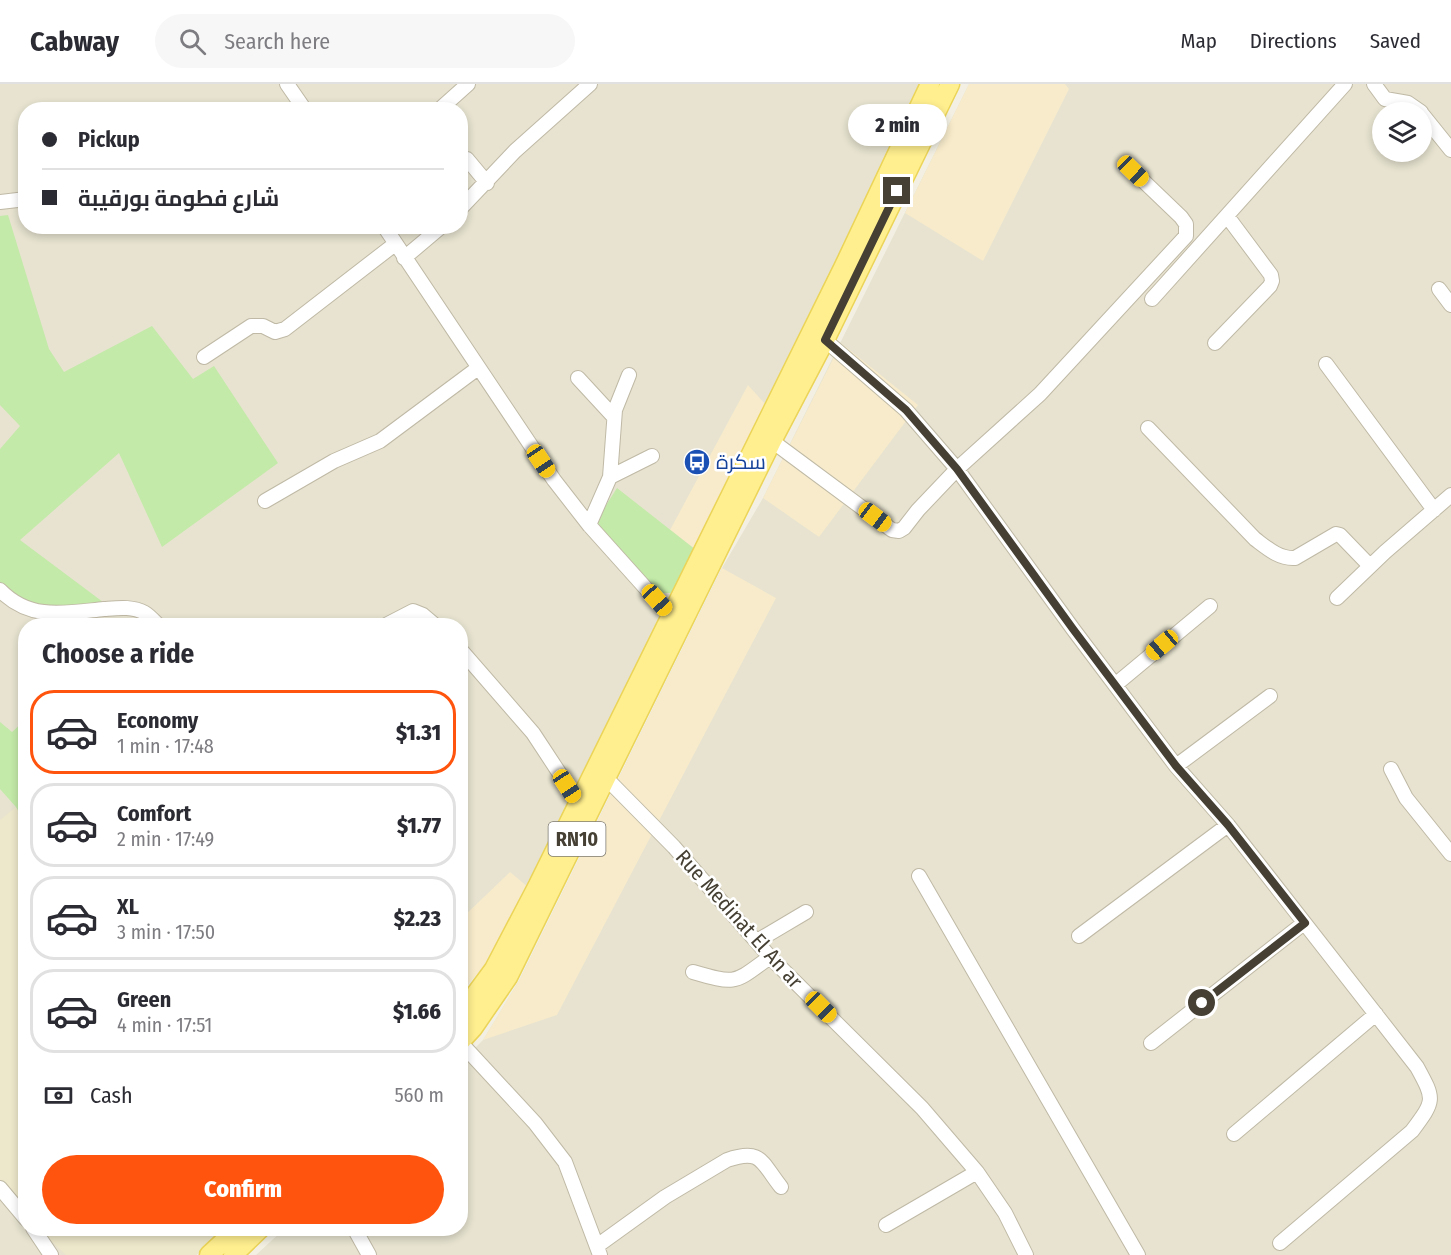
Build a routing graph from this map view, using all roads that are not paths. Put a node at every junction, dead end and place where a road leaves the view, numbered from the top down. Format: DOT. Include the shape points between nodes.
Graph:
graph roads {
  1 [pos="287,84"];
  2 [pos="468,84"];
  3 [pos="590,84"];
  4 [pos="930,84"];
  5 [pos="950,84"];
  6 [pos="1346,84"];
  7 [pos="1374,84"];
  8 [pos="299,102"];
  9 [pos="448,102"];
  10 [pos="1402,102"];
  11 [pos="1432,126"];
  12 [pos="1451,150"];
  13 [pos="468,160"];
  14 [pos="1133,171"];
  15 [pos="486,183"];
  16 [pos="18,200"];
  17 [pos="468,201"];
  18 [pos="0,202"];
  19 [pos="1227,216"];
  20 [pos="389,234"];
  21 [pos="432,234"];
  22 [pos="395,244"];
  23 [pos="404,258"];
  24 [pos="1439,289"];
  25 [pos="1152,299"];
  26 [pos="1451,305"];
  27 [pos="825,340"];
  28 [pos="1215,343"];
  29 [pos="204,357"];
  30 [pos="1326,364"];
  31 [pos="478,368"];
  32 [pos="629,375"];
  33 [pos="578,378"];
  34 [pos="614,417"];
  35 [pos="1148,429"];
  36 [pos="772,441"];
  37 [pos="652,456"];
  38 [pos="957,469"];
  39 [pos="610,477"];
  40 [pos="1451,495"];
  41 [pos="265,501"];
  42 [pos="1434,510"];
  43 [pos="589,525"];
  44 [pos="1370,566"];
  45 [pos="0,590"];
  46 [pos="1337,598"];
  47 [pos="1210,606"];
  48 [pos="150,618"];
  49 [pos="399,618"];
  50 [pos="427,618"];
  51 [pos="675,621"];
  52 [pos="468,658"];
  53 [pos="1115,685"];
  54 [pos="1270,696"];
  55 [pos="1176,766"];
  56 [pos="1391,769"];
  57 [pos="607,779"];
  58 [pos="579,803"];
  59 [pos="1228,825"];
  60 [pos="1451,854"];
  61 [pos="919,876"];
  62 [pos="806,912"];
  63 [pos="1305,923"];
  64 [pos="1079,936"];
  65 [pos="757,941"];
  66 [pos="770,957"];
  67 [pos="693,972"];
  68 [pos="468,1004"];
  69 [pos="1376,1014"];
  70 [pos="468,1034"];
  71 [pos="1151,1043"];
  72 [pos="468,1050"];
  73 [pos="1234,1134"];
  74 [pos="977,1172"];
  75 [pos="781,1187"];
  76 [pos="0,1188"];
  77 [pos="18,1209"];
  78 [pos="886,1225"];
  79 [pos="38,1236"];
  80 [pos="229,1236"];
  81 [pos="253,1236"];
  82 [pos="358,1236"];
  83 [pos="1280,1243"];
  84 [pos="599,1250"];
  85 [pos="51,1255"];
  86 [pos="209,1255"];
  87 [pos="233,1255"];
  88 [pos="369,1255"];
  89 [pos="1026,1255"];
  90 [pos="1138,1255"];
  1 -- 8 [label="street"];
  2 -- 9 [label="street"];
  3 -- 15 [label="street" via="515,151"];
  4 -- 51 [label="main road, RN10"];
  5 -- 27 [label="main road, RN10"];
  6 -- 19 [label="street"];
  7 -- 10 [label="street" via="1385,99"];
  11 -- 12 [label="street"];
  13 -- 15 [label="street"];
  14 -- 38 [label="street" via="1181,217 1186,224 1186,236 1040,394"];
  15 -- 17 [label="street"];
  16 -- 18 [label="street"];
  19 -- 25 [label="street"];
  19 -- 28 [label="street" via="1272,281"];
  20 -- 22 [label="street"];
  21 -- 23 [label="street"];
  22 -- 23 [label="street"];
  22 -- 29 [label="street" via="285,329 275,332 251,326"];
  23 -- 31 [label="street"];
  24 -- 26 [label="street"];
  27 -- 36 [label="main road, RN10"];
  27 -- 38 [label="street" via="906,410"];
  30 -- 42 [label="street"];
  31 -- 41 [label="street" via="380,441 334,460"];
  31 -- 43 [label="street"];
  32 -- 34 [label="street"];
  33 -- 34 [label="street"];
  34 -- 39 [label="street"];
  35 -- 44 [label="street" via="1272,552 1295,558 1336,534"];
  36 -- 38 [label="street" via="892,530 904,528"];
  36 -- 51 [label="main road, RN10"];
  37 -- 39 [label="street"];
  38 -- 53 [label="street"];
  39 -- 43 [label="street"];
  40 -- 42 [label="street"];
  42 -- 44 [label="street"];
  43 -- 51 [label="street"];
  44 -- 46 [label="street"];
  45 -- 48 [label="street" via="28,610 76,612 123,607"];
  47 -- 53 [label="street"];
  49 -- 50 [label="street" via="413,611"];
  51 -- 57 [label="main road, RN10"];
  51 -- 58 [label="main road, RN10"];
  52 -- 58 [label="street" via="533,733"];
  53 -- 55 [label="street"];
  54 -- 55 [label="street"];
  55 -- 59 [label="street"];
  56 -- 60 [label="street" via="1406,798"];
  57 -- 65 [label="street, Rue Medinat El An ar"];
  57 -- 70 [label="main road, RN10" via="508,977"];
  58 -- 68 [label="main road, RN10" via="494,969"];
  59 -- 63 [label="street"];
  59 -- 64 [label="street"];
  61 -- 90 [label="street"];
  62 -- 65 [label="street"];
  63 -- 69 [label="street"];
  63 -- 71 [label="street"];
  65 -- 66 [label="street, Rue Medinat El An ar"];
  66 -- 67 [label="street" via="740,979 724,981"];
  66 -- 74 [label="street, Rue Medinat El An ar" via="922,1108"];
  69 -- 73 [label="street"];
  69 -- 83 [label="street" via="1416,1067 1429,1090 1429,1107 1413,1131"];
  72 -- 84 [label="street" via="565,1162"];
  74 -- 78 [label="street"];
  74 -- 89 [label="street, Rue Medinat El An ar" via="1005,1213"];
  75 -- 84 [label="street" via="756,1156 738,1156 665,1197"];
  76 -- 77 [label="street"];
  79 -- 85 [label="street"];
  80 -- 86 [label="main road"];
  81 -- 87 [label="main road"];
  82 -- 88 [label="street"];
}
